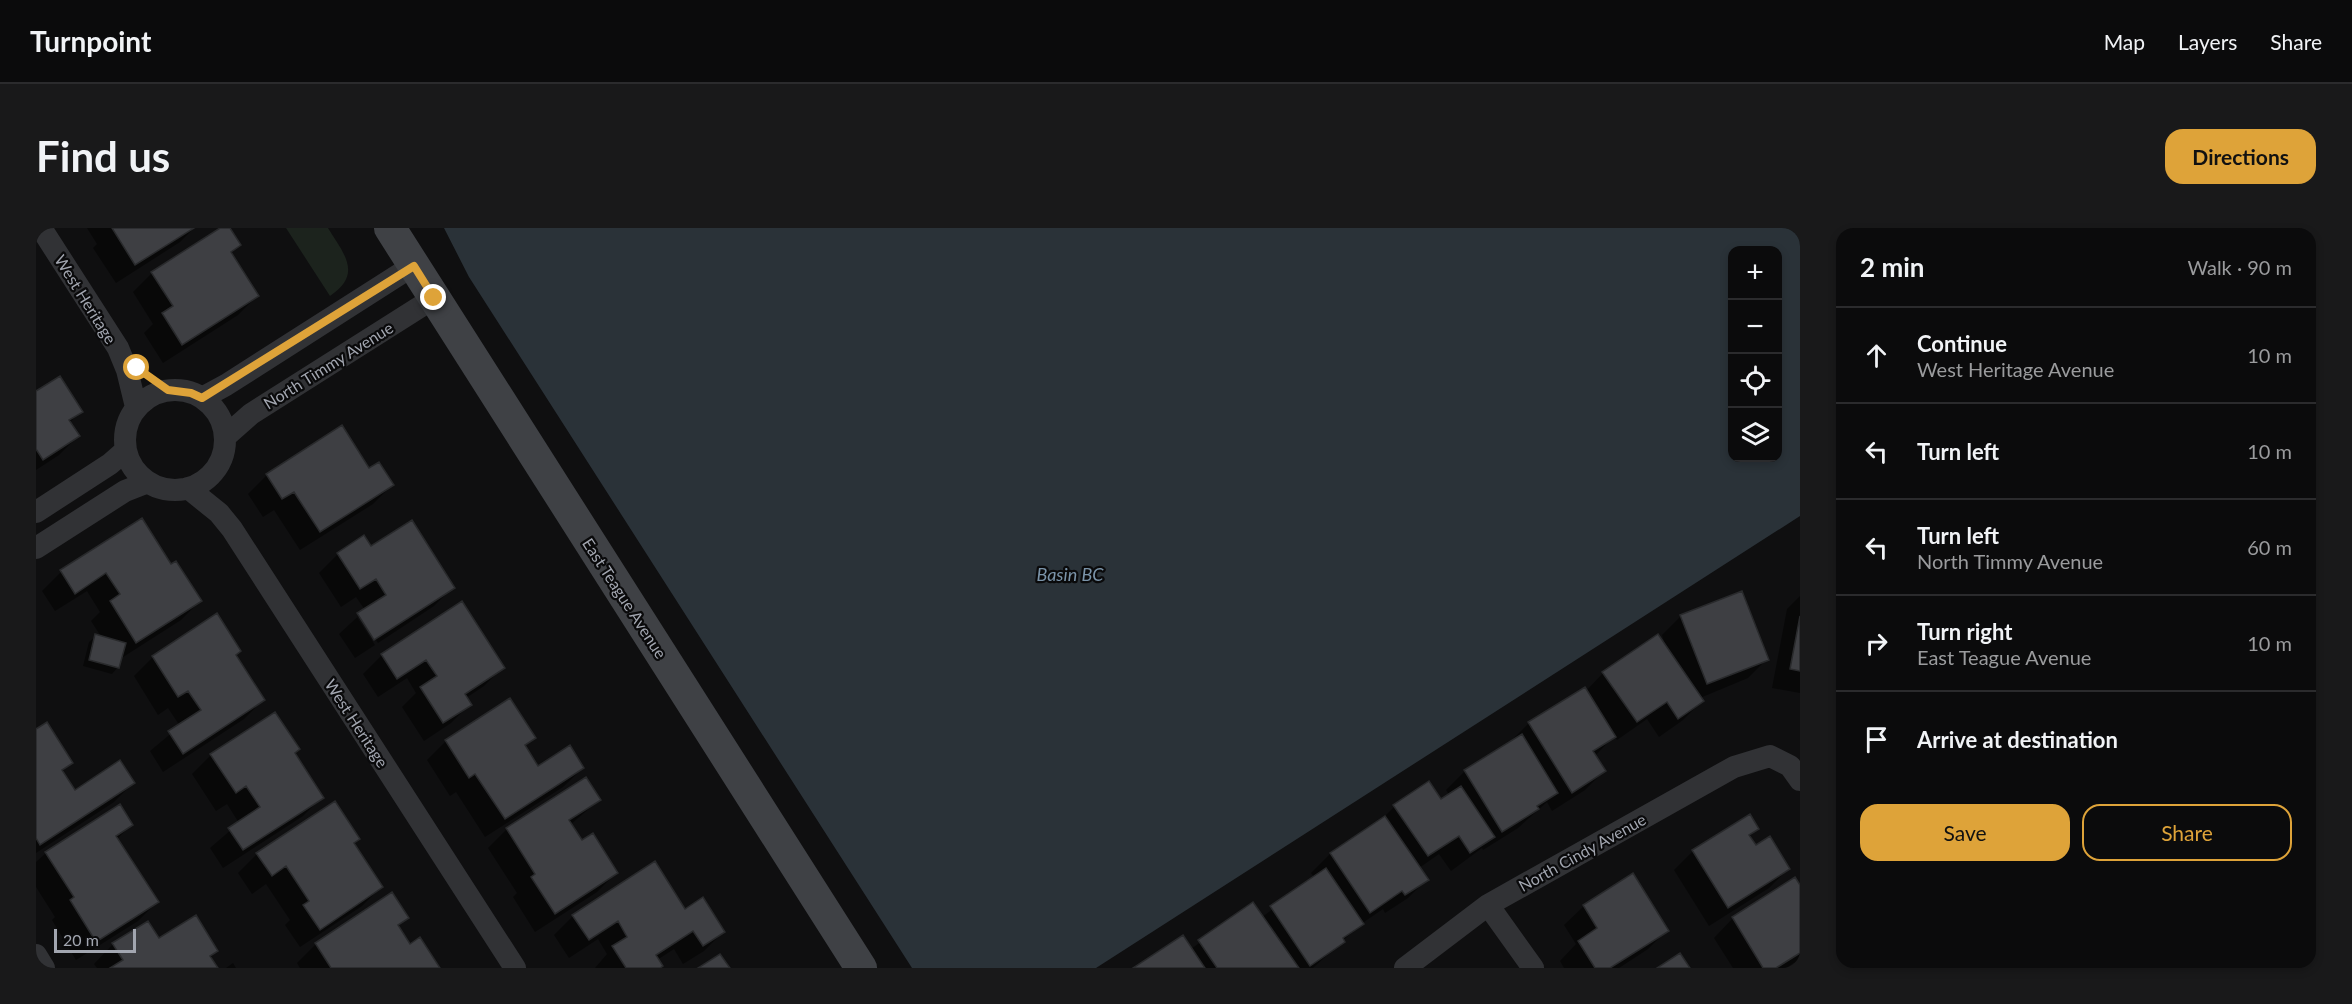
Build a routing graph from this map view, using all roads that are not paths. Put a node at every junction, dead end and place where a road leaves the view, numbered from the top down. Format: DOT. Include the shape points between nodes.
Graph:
graph roads {
  1 [pos="41,228"];
  2 [pos="390,228"];
  3 [pos="414,266"];
  4 [pos="434,298"];
  5 [pos="118,348"];
  6 [pos="168,390"];
  7 [pos="202,398"];
  8 [pos="136,407"];
  9 [pos="225,437"];
  10 [pos="126,450"];
  11 [pos="215,470"];
  12 [pos="148,483"];
  13 [pos="188,488"];
  14 [pos="36,512"];
  15 [pos="232,529"];
  16 [pos="36,548"];
  17 [pos="1800,780"];
  18 [pos="1488,905"];
  19 [pos="36,956"];
  20 [pos="44,968"];
  21 [pos="515,968"];
  22 [pos="861,968"];
  23 [pos="1405,968"];
  24 [pos="1533,968"];
  1 -- 5 [label="street, West Heritage"];
  2 -- 3 [label="street, East Teague Avenue"];
  3 -- 4 [label="street, East Teague Avenue"];
  3 -- 7 [label="street"];
  4 -- 9 [label="street, North Timmy Avenue" via="251,414"];
  4 -- 22 [label="street, East Teague Avenue"];
  5 -- 6 [label="street"];
  5 -- 8 [label="street, West Heritage"];
  6 -- 7 [label="street"];
  6 -- 8 [label="street"];
  7 -- 9 [label="street" via="213,408"];
  8 -- 10 [label="street" via="124,435"];
  9 -- 11 [label="street"];
  10 -- 12 [label="street" via="137,474"];
  10 -- 14 [label="street"];
  11 -- 13 [label="street"];
  11 -- 15 [label="street"];
  12 -- 13 [label="street" via="160,488"];
  12 -- 16 [label="street" via="125,491"];
  13 -- 15 [label="street, West Heritage"];
  15 -- 21 [label="street, West Heritage"];
  17 -- 18 [label="street, North Cindy Avenue" via="1790,766 1770,756 1734,767"];
  18 -- 23 [label="street, North Cindy Avenue"];
  18 -- 24 [label="street"];
  19 -- 20 [label="street"];
}
